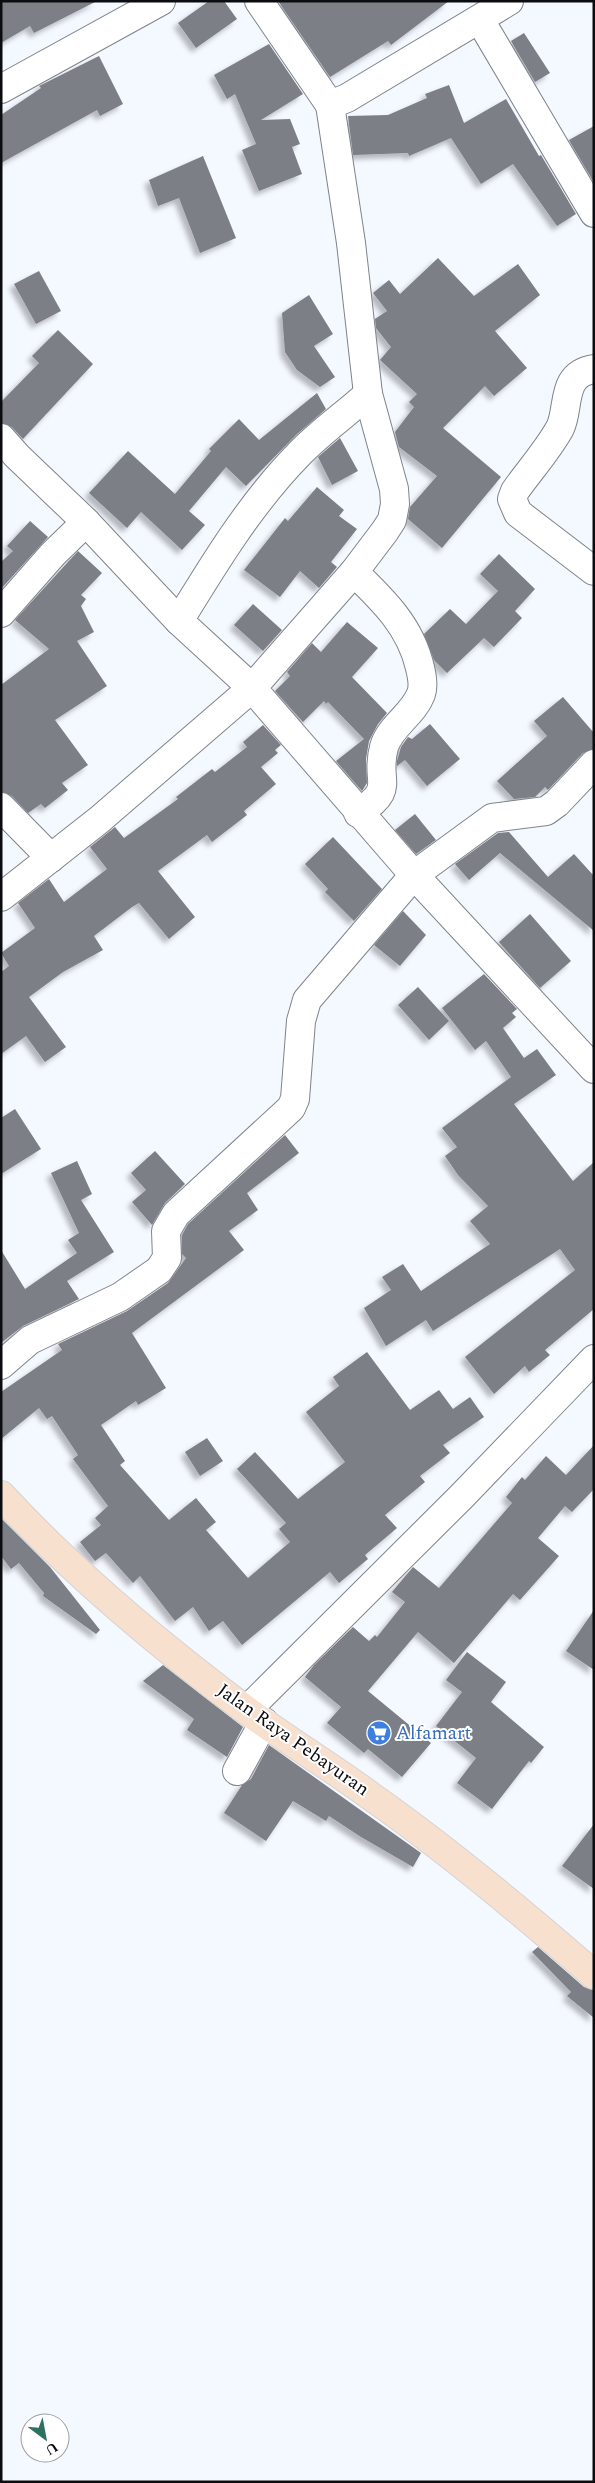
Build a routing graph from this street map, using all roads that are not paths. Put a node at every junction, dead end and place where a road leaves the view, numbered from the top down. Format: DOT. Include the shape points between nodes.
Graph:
graph roads {
  1 [pos="161,1"];
  2 [pos="260,1"];
  3 [pos="509,1"];
  4 [pos="480,20"];
  5 [pos="1,89"];
  6 [pos="330,105"];
  7 [pos="594,213"];
  8 [pos="594,369"];
  9 [pos="368,394"];
  10 [pos="1,438"];
  11 [pos="86,522"];
  12 [pos="594,571"];
  13 [pos="354,572"];
  14 [pos="1,614"];
  15 [pos="179,621"];
  16 [pos="252,688"];
  17 [pos="594,764"];
  18 [pos="1,807"];
  19 [pos="358,813"];
  20 [pos="51,858"];
  21 [pos="414,875"];
  22 [pos="1,897"];
  23 [pos="594,1069"];
  24 [pos="594,1359"];
  25 [pos="1,1365"];
  26 [pos="1,1495"];
  27 [pos="256,1716"];
  28 [pos="237,1772"];
  29 [pos="594,1975"];
  1 -- 5 [label="street"];
  2 -- 6 [label="street"];
  3 -- 4 [label="street"];
  4 -- 6 [label="street"];
  4 -- 7 [label="street"];
  6 -- 9 [label="street" via="351,243"];
  8 -- 12 [label="street" via="585,371 575,380 566,397 561,426 512,499 518,513"];
  9 -- 13 [label="street" via="394,489 395,504 392,520"];
  9 -- 15 [label="street" via="300,453 259,499"];
  10 -- 11 [label="street"];
  11 -- 14 [label="street" via="53,554"];
  11 -- 15 [label="street"];
  13 -- 16 [label="street"];
  13 -- 19 [label="street" via="407,630 422,681 422,693 415,706 389,736 384,747 382,792"];
  15 -- 16 [label="street"];
  16 -- 19 [label="street"];
  16 -- 20 [label="street"];
  17 -- 21 [label="street" via="551,808 532,814 492,818"];
  18 -- 20 [label="street"];
  19 -- 21 [label="street"];
  20 -- 22 [label="street"];
  21 -- 23 [label="street"];
  21 -- 25 [label="street" via="307,1000 301,1021 296,1092 291,1108 176,1214 166,1231 167,1258 159,1270 111,1302 30,1340"];
  24 -- 27 [label="street"];
  26 -- 27 [label="main road, Jalan Raya Pebayuran" via="123,1613"];
  27 -- 28 [label="street"];
  27 -- 29 [label="main road, Jalan Raya Pebayuran" via="373,1798 502,1895"];
}
